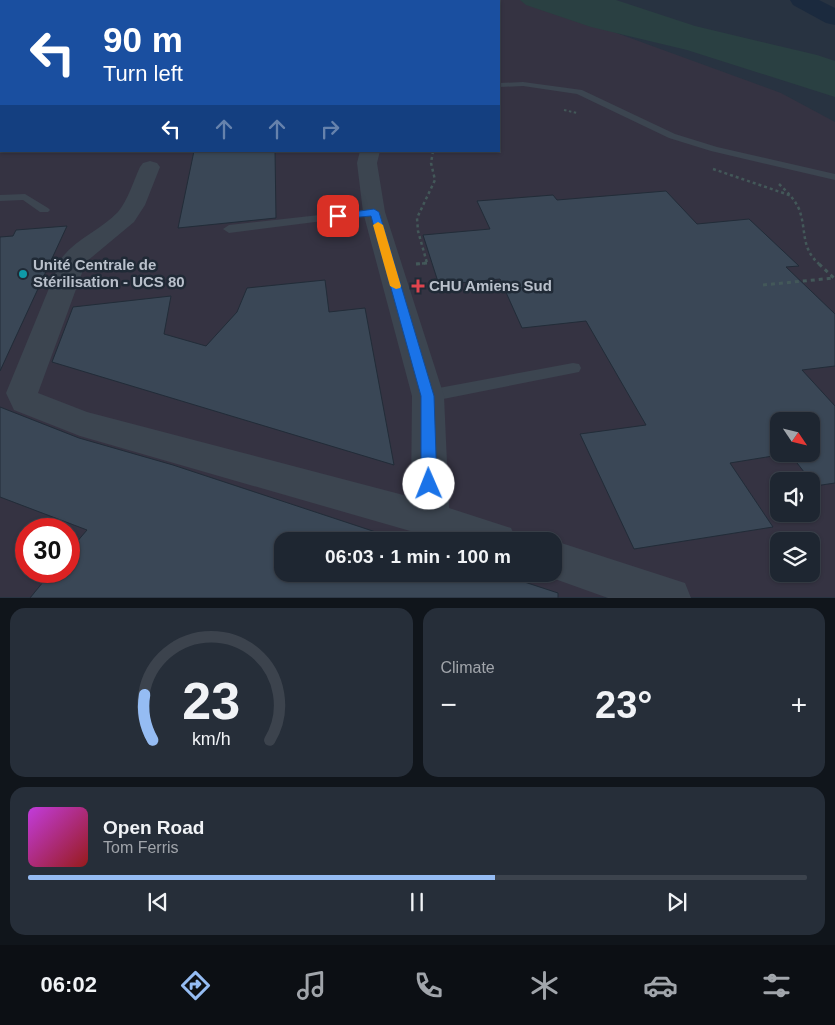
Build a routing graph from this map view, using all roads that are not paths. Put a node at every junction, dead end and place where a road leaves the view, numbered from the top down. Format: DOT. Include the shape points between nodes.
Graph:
graph roads {
  1 [pos="500,85"];
  2 [pos="370,152"];
  3 [pos="150,167"];
  4 [pos="835,177"];
  5 [pos="0,198"];
  6 [pos="44,210"];
  7 [pos="374,212"];
  8 [pos="229,229"];
  9 [pos="573,368"];
  10 [pos="428,396"];
  11 [pos="430,520"];
  12 [pos="468,532"];
  13 [pos="562,562"];
  14 [pos="670,598"];
  1 -- 4 [label="lane" via="523,84 579,92 672,136"];
  2 -- 7 [label="street" via="367,163"];
  3 -- 11 [label="street" via="130,211 119,224 74,259 22,392 26,402 80,423"];
  5 -- 6 [label="lane" via="25,197"];
  7 -- 8 [label="lane"];
  7 -- 10 [label="street"];
  9 -- 10 [label="lane"];
  10 -- 11 [label="street"];
  11 -- 12 [label="street"];
  13 -- 14 [label="street"];
}
